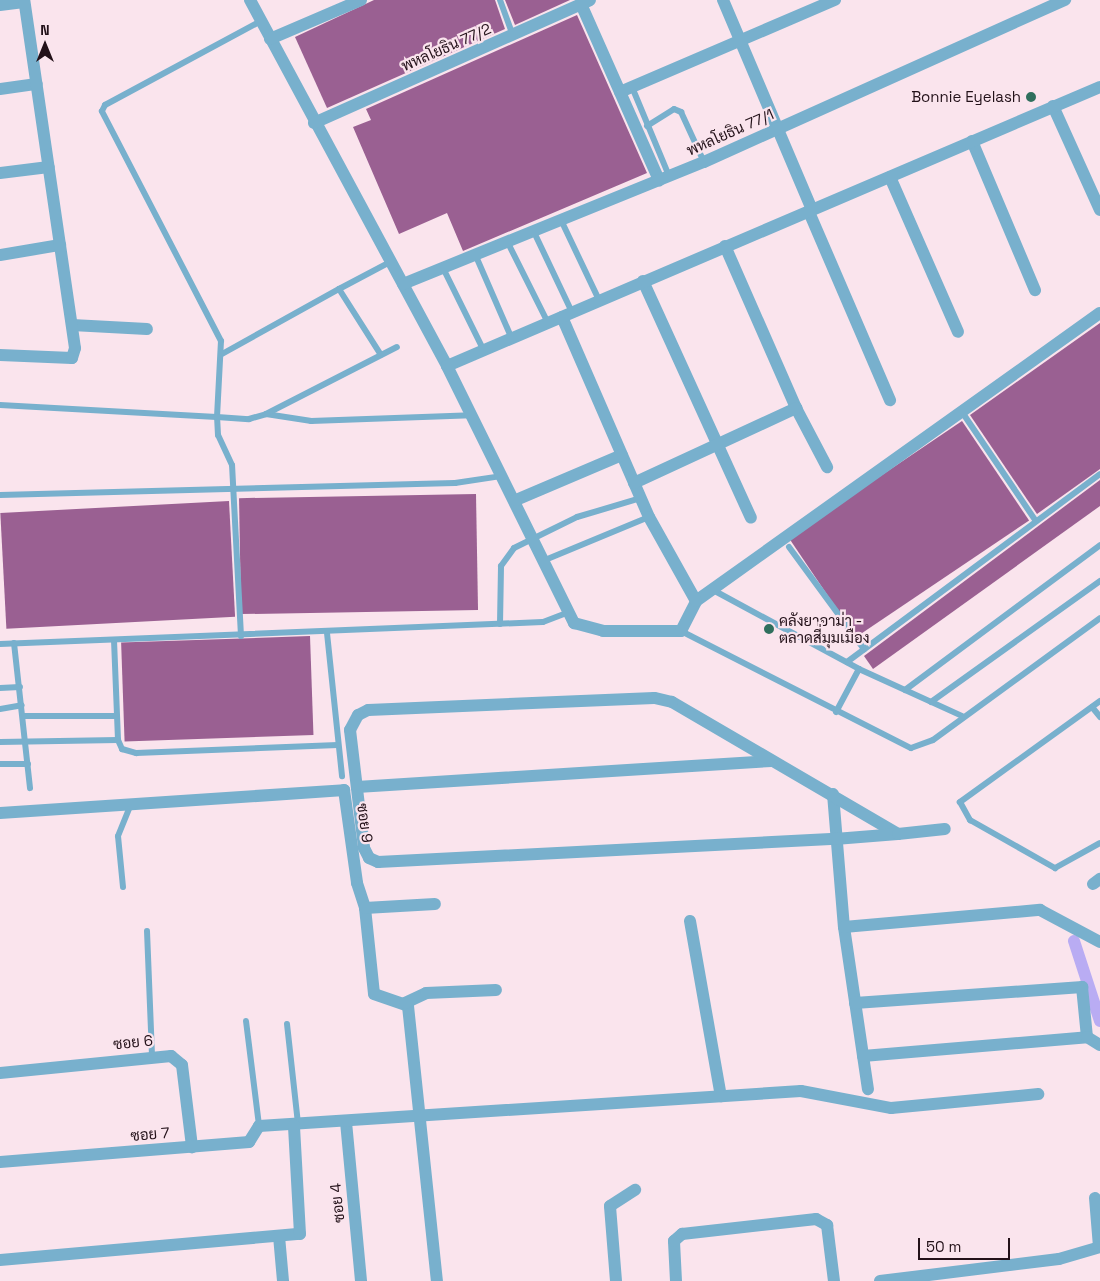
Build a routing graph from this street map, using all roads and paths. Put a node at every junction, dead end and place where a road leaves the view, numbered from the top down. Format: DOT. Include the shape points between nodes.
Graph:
graph roads {
  1 [pos="250,0"];
  2 [pos="361,0"];
  3 [pos="500,0"];
  4 [pos="723,0"];
  5 [pos="834,0"];
  6 [pos="1065,0"];
  7 [pos="24,1"];
  8 [pos="585,2"];
  9 [pos="0,5"];
  10 [pos="261,21"];
  11 [pos="513,36"];
  12 [pos="270,39"];
  13 [pos="740,41"];
  14 [pos="37,84"];
  15 [pos="632,87"];
  16 [pos="1100,87"];
  17 [pos="0,89"];
  18 [pos="620,92"];
  19 [pos="1053,106"];
  20 [pos="314,123"];
  21 [pos="647,126"];
  22 [pos="778,129"];
  23 [pos="972,141"];
  24 [pos="704,162"];
  25 [pos="49,167"];
  26 [pos="0,173"];
  27 [pos="890,177"];
  28 [pos="664,178"];
  29 [pos="1100,210"];
  30 [pos="811,211"];
  31 [pos="560,219"];
  32 [pos="534,230"];
  33 [pos="507,241"];
  34 [pos="60,245"];
  35 [pos="725,246"];
  36 [pos="475,254"];
  37 [pos="0,255"];
  38 [pos="390,262"];
  39 [pos="443,268"];
  40 [pos="643,281"];
  41 [pos="403,284"];
  42 [pos="339,289"];
  43 [pos="1035,290"];
  44 [pos="599,300"];
  45 [pos="567,314"];
  46 [pos="1098,318"];
  47 [pos="548,323"];
  48 [pos="72,325"];
  49 [pos="147,329"];
  50 [pos="958,332"];
  51 [pos="512,339"];
  52 [pos="397,347"];
  53 [pos="484,351"];
  54 [pos="222,354"];
  55 [pos="0,355"];
  56 [pos="381,355"];
  57 [pos="447,366"];
  58 [pos="890,400"];
  59 [pos="0,405"];
  60 [pos="796,408"];
  61 [pos="962,412"];
  62 [pos="266,414"];
  63 [pos="472,415"];
  64 [pos="217,417"];
  65 [pos="714,443"];
  66 [pos="622,455"];
  67 [pos="826,467"];
  68 [pos="1100,474"];
  69 [pos="503,476"];
  70 [pos="634,483"];
  71 [pos="233,489"];
  72 [pos="0,495"];
  73 [pos="641,498"];
  74 [pos="516,500"];
  75 [pos="649,517"];
  76 [pos="751,518"];
  77 [pos="1035,520"];
  78 [pos="534,534"];
  79 [pos="1100,546"];
  80 [pos="789,547"];
  81 [pos="545,560"];
  82 [pos="1100,581"];
  83 [pos="713,590"];
  84 [pos="696,601"];
  85 [pos="569,612"];
  86 [pos="1100,618"];
  87 [pos="500,624"];
  88 [pos="681,631"];
  89 [pos="327,633"];
  90 [pos="241,636"];
  91 [pos="114,640"];
  92 [pos="14,643"];
  93 [pos="0,644"];
  94 [pos="864,649"];
  95 [pos="847,662"];
  96 [pos="860,669"];
  97 [pos="20,687"];
  98 [pos="0,688"];
  99 [pos="905,690"];
  100 [pos="1100,701"];
  101 [pos="931,702"];
  102 [pos="22,704"];
  103 [pos="1092,707"];
  104 [pos="0,709"];
  105 [pos="836,712"];
  106 [pos="24,716"];
  107 [pos="116,716"];
  108 [pos="962,716"];
  109 [pos="1100,717"];
  110 [pos="118,740"];
  111 [pos="26,741"];
  112 [pos="0,742"];
  113 [pos="338,746"];
  114 [pos="772,761"];
  115 [pos="0,764"];
  116 [pos="28,764"];
  117 [pos="342,776"];
  118 [pos="30,788"];
  119 [pos="357,788"];
  120 [pos="832,794"];
  121 [pos="130,807"];
  122 [pos="0,813"];
  123 [pos="945,829"];
  124 [pos="898,834"];
  125 [pos="835,839"];
  126 [pos="1100,843"];
  127 [pos="123,887"];
  128 [pos="435,904"];
  129 [pos="365,908"];
  130 [pos="690,921"];
  131 [pos="844,927"];
  132 [pos="147,931"];
  133 [pos="1100,942"];
  134 [pos="496,990"];
  135 [pos="855,1002"];
  136 [pos="405,1003"];
  137 [pos="246,1021"];
  138 [pos="287,1024"];
  139 [pos="1087,1037"];
  140 [pos="1100,1045"];
  141 [pos="152,1055"];
  142 [pos="863,1056"];
  143 [pos="0,1073"];
  144 [pos="868,1088"];
  145 [pos="1038,1094"];
  146 [pos="721,1096"];
  147 [pos="420,1118"];
  148 [pos="346,1122"];
  149 [pos="296,1125"];
  150 [pos="259,1126"];
  151 [pos="192,1147"];
  152 [pos="0,1162"];
  153 [pos="635,1190"];
  154 [pos="1095,1198"];
  155 [pos="279,1236"];
  156 [pos="1100,1247"];
  157 [pos="0,1260"];
  158 [pos="283,1281"];
  159 [pos="362,1281"];
  160 [pos="437,1281"];
  161 [pos="616,1281"];
  162 [pos="676,1281"];
  163 [pos="834,1281"];
  164 [pos="880,1281"];
  1 -- 10 [label="street"];
  2 -- 12 [label="street"];
  3 -- 11 [label="lane"];
  4 -- 13 [label="street"];
  5 -- 13 [label="street"];
  6 -- 22 [label="street, พหลโยธิน 77/1"];
  7 -- 9 [label="street"];
  7 -- 14 [label="street"];
  8 -- 11 [label="street, พหลโยธิน 77/2"];
  8 -- 18 [label="street"];
  10 -- 12 [label="street"];
  10 -- 54 [label="lane" via="105,105 102,111 221,341"];
  11 -- 20 [label="street, พหลโยธิน 77/2"];
  12 -- 20 [label="street"];
  13 -- 15 [label="street"];
  13 -- 22 [label="street"];
  14 -- 17 [label="street"];
  14 -- 25 [label="street"];
  15 -- 18 [label="street"];
  15 -- 21 [label="lane"];
  16 -- 19 [label="street"];
  18 -- 28 [label="street"];
  19 -- 23 [label="street"];
  19 -- 29 [label="street"];
  20 -- 38 [label="street"];
  21 -- 24 [label="lane" via="674,109 681,112"];
  21 -- 28 [label="lane"];
  22 -- 24 [label="street, พหลโยธิน 77/1"];
  22 -- 30 [label="street"];
  23 -- 27 [label="street"];
  23 -- 43 [label="street"];
  24 -- 28 [label="street, พหลโยธิน 77/1"];
  25 -- 26 [label="street"];
  25 -- 34 [label="street"];
  27 -- 30 [label="street"];
  27 -- 50 [label="street"];
  28 -- 31 [label="street, พหลโยธิน 77/1"];
  30 -- 35 [label="street"];
  30 -- 58 [label="street"];
  31 -- 32 [label="street, พหลโยธิน 77/1"];
  31 -- 44 [label="lane"];
  32 -- 33 [label="street, พหลโยธิน 77/1"];
  32 -- 45 [label="lane"];
  33 -- 36 [label="street, พหลโยธิน 77/1"];
  33 -- 47 [label="lane"];
  34 -- 37 [label="street"];
  34 -- 48 [label="street"];
  35 -- 40 [label="street"];
  35 -- 60 [label="street"];
  36 -- 39 [label="street, พหลโยธิน 77/1"];
  36 -- 51 [label="lane"];
  38 -- 41 [label="street"];
  38 -- 42 [label="lane"];
  39 -- 41 [label="street, พหลโยธิน 77/1"];
  39 -- 53 [label="lane"];
  40 -- 44 [label="street"];
  40 -- 65 [label="street"];
  41 -- 57 [label="street"];
  42 -- 54 [label="lane"];
  42 -- 56 [label="lane"];
  44 -- 45 [label="street"];
  45 -- 47 [label="street"];
  45 -- 66 [label="street"];
  46 -- 61 [label="street"];
  47 -- 51 [label="street"];
  48 -- 49 [label="street"];
  48 -- 55 [label="street" via="72,358"];
  51 -- 53 [label="street"];
  52 -- 56 [label="lane"];
  53 -- 57 [label="street"];
  54 -- 64 [label="lane"];
  56 -- 62 [label="lane"];
  57 -- 63 [label="street"];
  59 -- 64 [label="lane"];
  60 -- 65 [label="street"];
  60 -- 67 [label="street"];
  61 -- 77 [label="lane"];
  61 -- 83 [label="street"];
  62 -- 63 [label="lane" via="311,421"];
  62 -- 64 [label="lane" via="249,419"];
  63 -- 69 [label="street"];
  64 -- 71 [label="lane" via="218,435 230,456"];
  65 -- 70 [label="street"];
  65 -- 76 [label="street"];
  66 -- 70 [label="street"];
  66 -- 74 [label="street"];
  68 -- 77 [label="lane"];
  69 -- 71 [label="lane" via="456,483"];
  69 -- 74 [label="street"];
  70 -- 73 [label="street"];
  71 -- 72 [label="lane"];
  71 -- 90 [label="lane"];
  73 -- 75 [label="street"];
  73 -- 78 [label="lane"];
  74 -- 78 [label="street"];
  75 -- 81 [label="lane"];
  75 -- 84 [label="street"];
  77 -- 94 [label="lane"];
  78 -- 81 [label="street"];
  78 -- 87 [label="lane" via="505,556 501,566"];
  79 -- 99 [label="lane"];
  80 -- 94 [label="lane"];
  81 -- 85 [label="street"];
  82 -- 101 [label="lane"];
  83 -- 84 [label="street"];
  83 -- 95 [label="lane"];
  84 -- 88 [label="street"];
  85 -- 87 [label="lane" via="543,622"];
  85 -- 88 [label="street" via="574,623 603,632"];
  86 -- 108 [label="lane"];
  87 -- 89 [label="lane"];
  88 -- 105 [label="lane"];
  89 -- 90 [label="lane"];
  89 -- 113 [label="lane"];
  90 -- 91 [label="lane"];
  91 -- 92 [label="lane"];
  91 -- 107 [label="lane"];
  92 -- 93 [label="lane"];
  92 -- 97 [label="lane"];
  94 -- 95 [label="lane"];
  95 -- 96 [label="lane"];
  96 -- 99 [label="lane"];
  96 -- 105 [label="lane"];
  97 -- 98 [label="lane"];
  97 -- 102 [label="lane"];
  99 -- 101 [label="lane"];
  100 -- 103 [label="lane"];
  101 -- 108 [label="lane"];
  102 -- 104 [label="lane"];
  102 -- 106 [label="lane"];
  103 -- 109 [label="lane"];
  103 -- 126 [label="lane" via="960,802 970,820 1055,868"];
  105 -- 108 [label="lane" via="911,748 933,740"];
  106 -- 107 [label="lane"];
  106 -- 111 [label="lane"];
  107 -- 110 [label="lane"];
  110 -- 111 [label="lane"];
  110 -- 113 [label="lane" via="122,748 136,753"];
  111 -- 112 [label="lane"];
  111 -- 116 [label="lane"];
  113 -- 117 [label="lane"];
  114 -- 119 [label="street"];
  114 -- 119 [label="street" via="672,702 654,698 368,710 358,715 350,730"];
  114 -- 120 [label="street"];
  115 -- 116 [label="lane"];
  116 -- 118 [label="lane"];
  119 -- 125 [label="street" via="364,848 369,858 378,862"];
  120 -- 124 [label="street"];
  120 -- 125 [label="street"];
  121 -- 122 [label="street, ซอย 9"];
  121 -- 127 [label="lane" via="118,836"];
  121 -- 129 [label="street, ซอย 9" via="344,790 357,882"];
  123 -- 124 [label="street"];
  124 -- 125 [label="street"];
  125 -- 131 [label="street"];
  128 -- 129 [label="street"];
  129 -- 136 [label="street, ซอย 9" via="374,994"];
  130 -- 146 [label="street"];
  131 -- 133 [label="street" via="1040,910"];
  131 -- 135 [label="street"];
  132 -- 141 [label="lane"];
  134 -- 136 [label="street" via="426,993"];
  135 -- 139 [label="street" via="1082,988"];
  135 -- 142 [label="street"];
  136 -- 147 [label="street"];
  137 -- 150 [label="lane"];
  138 -- 149 [label="lane"];
  139 -- 140 [label="street"];
  139 -- 142 [label="street"];
  141 -- 143 [label="street, ซอย 6"];
  141 -- 151 [label="street, ซอย 6" via="179,1059"];
  142 -- 144 [label="street"];
  145 -- 146 [label="street" via="891,1108 801,1091"];
  146 -- 147 [label="street"];
  147 -- 148 [label="street"];
  147 -- 160 [label="street"];
  148 -- 149 [label="street"];
  148 -- 159 [label="street, ซอย 4"];
  149 -- 150 [label="street"];
  149 -- 155 [label="street" via="302,1230 300,1234"];
  150 -- 151 [label="street, ซอย 7" via="249,1142"];
  151 -- 152 [label="street, ซอย 7"];
  153 -- 161 [label="street" via="610,1206"];
  154 -- 156 [label="street"];
  155 -- 157 [label="street"];
  155 -- 158 [label="street"];
  156 -- 164 [label="street" via="1059,1259"];
  162 -- 163 [label="street" via="674,1241 682,1234 816,1219 827,1225"];
}
